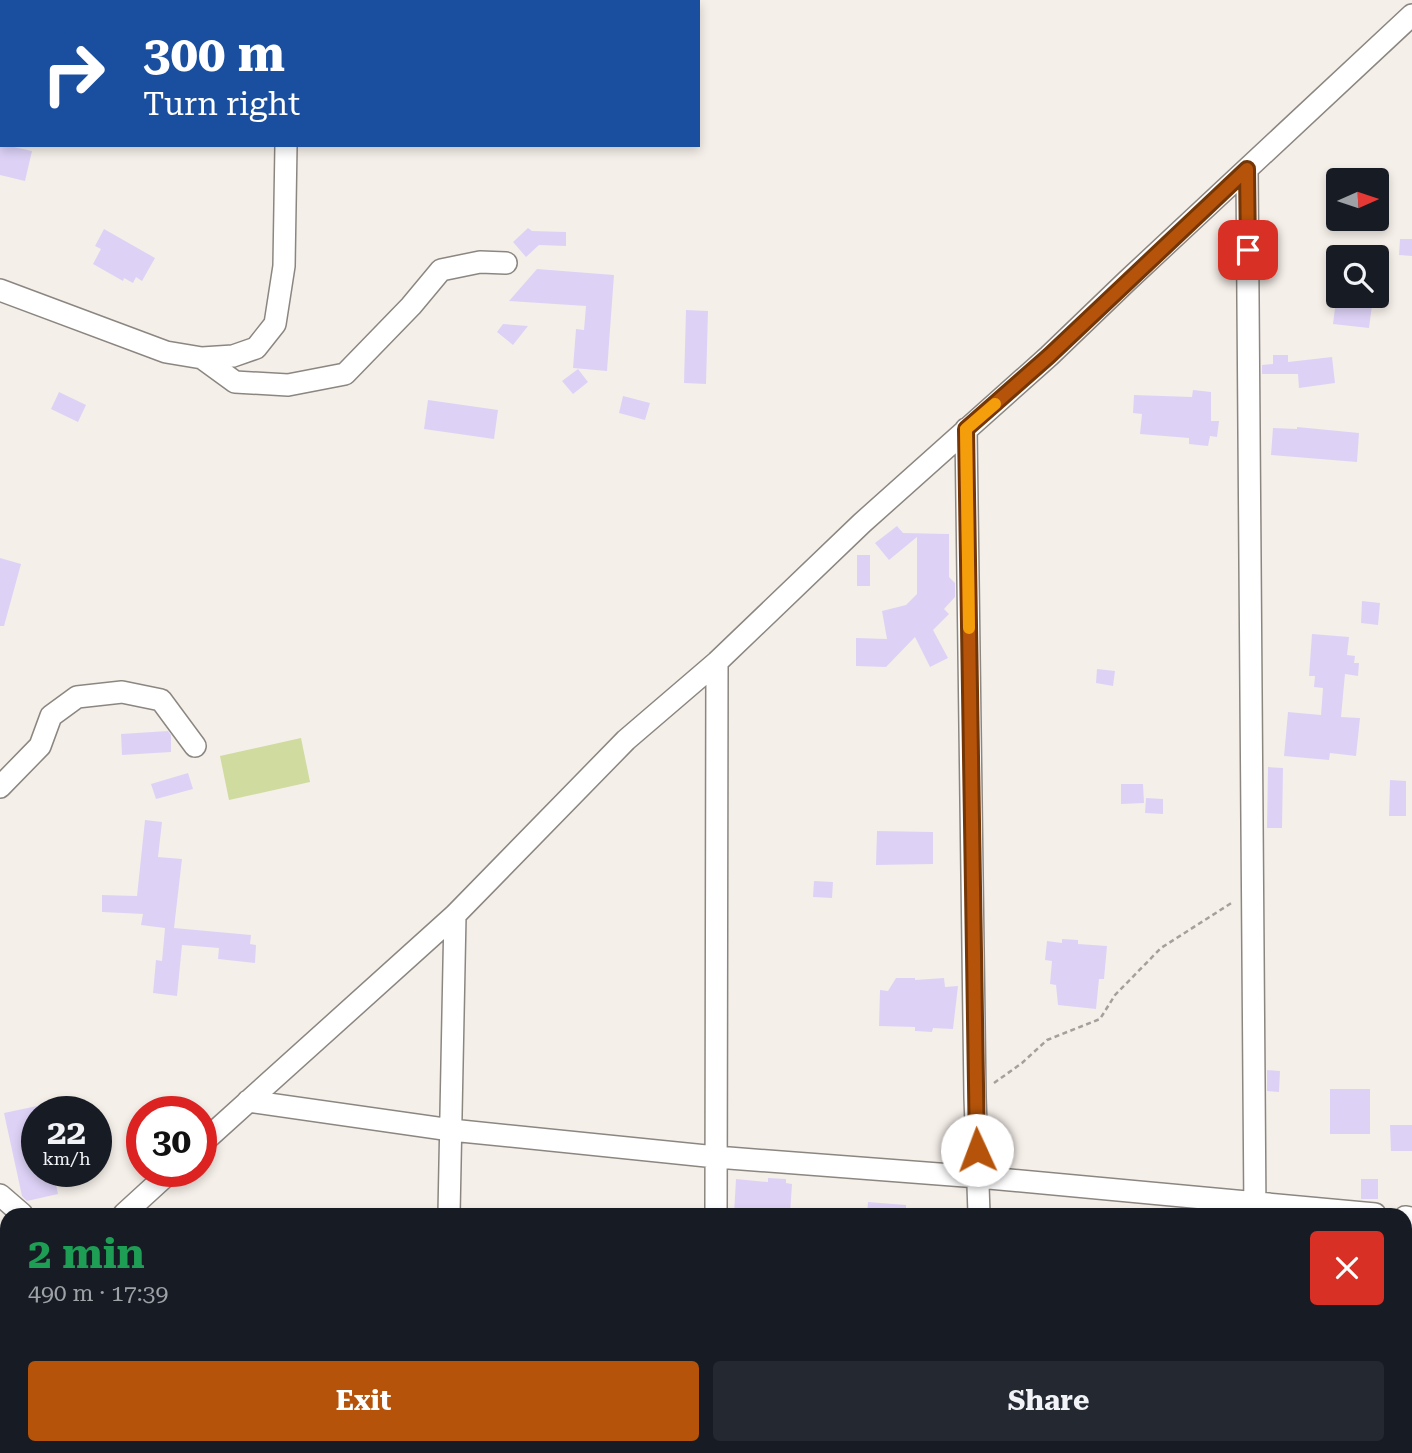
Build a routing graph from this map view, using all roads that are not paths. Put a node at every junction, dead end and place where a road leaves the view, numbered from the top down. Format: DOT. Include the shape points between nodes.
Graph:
graph roads {
  1 [pos="1412,15"];
  2 [pos="286,147"];
  3 [pos="1247,169"];
  4 [pos="506,263"];
  5 [pos="0,290"];
  6 [pos="202,358"];
  7 [pos="966,429"];
  8 [pos="717,662"];
  9 [pos="195,746"];
  10 [pos="0,787"];
  11 [pos="455,915"];
  12 [pos="248,1101"];
  13 [pos="217,1129"];
  14 [pos="451,1130"];
  15 [pos="716,1157"];
  16 [pos="978,1177"];
  17 [pos="154,1187"];
  18 [pos="0,1195"];
  19 [pos="15,1208"];
  20 [pos="131,1208"];
  21 [pos="449,1208"];
  22 [pos="716,1208"];
  23 [pos="979,1208"];
  24 [pos="1246,1208"];
  25 [pos="1255,1208"];
  1 -- 3 [label="street"];
  2 -- 6 [label="street" via="284,266 275,324 256,348 233,356"];
  3 -- 7 [label="street"];
  3 -- 25 [label="street"];
  4 -- 6 [label="street" via="480,262 441,270 345,374 288,385 235,382"];
  5 -- 6 [label="street" via="166,352"];
  7 -- 8 [label="street"];
  7 -- 16 [label="street"];
  8 -- 11 [label="street" via="626,740"];
  8 -- 15 [label="street"];
  9 -- 10 [label="street" via="161,700 122,692 77,697 51,716 40,746"];
  11 -- 12 [label="street"];
  11 -- 14 [label="street"];
  12 -- 13 [label="street"];
  12 -- 14 [label="street"];
  14 -- 15 [label="street"];
  14 -- 21 [label="street"];
  15 -- 16 [label="street"];
  15 -- 22 [label="street"];
  16 -- 23 [label="street"];
  16 -- 24 [label="street"];
  17 -- 20 [label="street"];
  18 -- 19 [label="street"];
}
